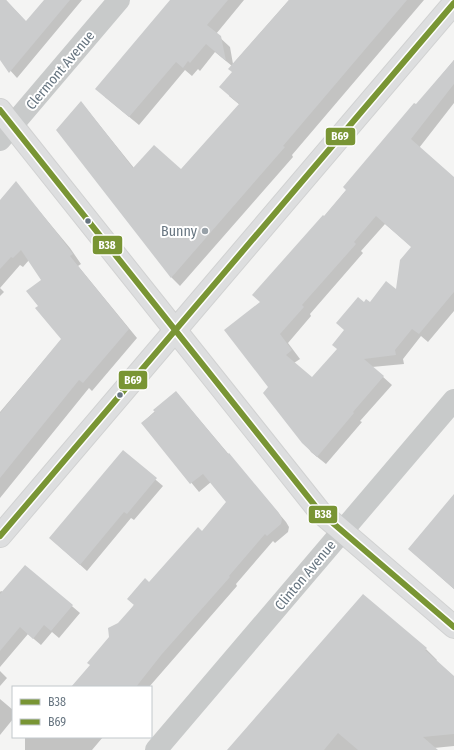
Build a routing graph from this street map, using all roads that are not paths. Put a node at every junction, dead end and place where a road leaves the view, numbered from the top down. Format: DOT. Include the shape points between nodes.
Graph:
graph roads {
  1 [pos="119,0"];
  2 [pos="454,3"];
  3 [pos="4,125"];
  4 [pos="174,332"];
  5 [pos="454,400"];
  6 [pos="342,532"];
  7 [pos="0,536"];
  8 [pos="454,627"];
  9 [pos="156,750"];
  1 -- 3 [label="street, Clermont Avenue"];
  2 -- 4 [label="main road"];
  3 -- 4 [label="main road"];
  4 -- 6 [label="main road" via="320,512"];
  4 -- 7 [label="main road"];
  5 -- 6 [label="street, Clinton Avenue"];
  6 -- 8 [label="main road"];
  6 -- 9 [label="street, Clinton Avenue"];
}
